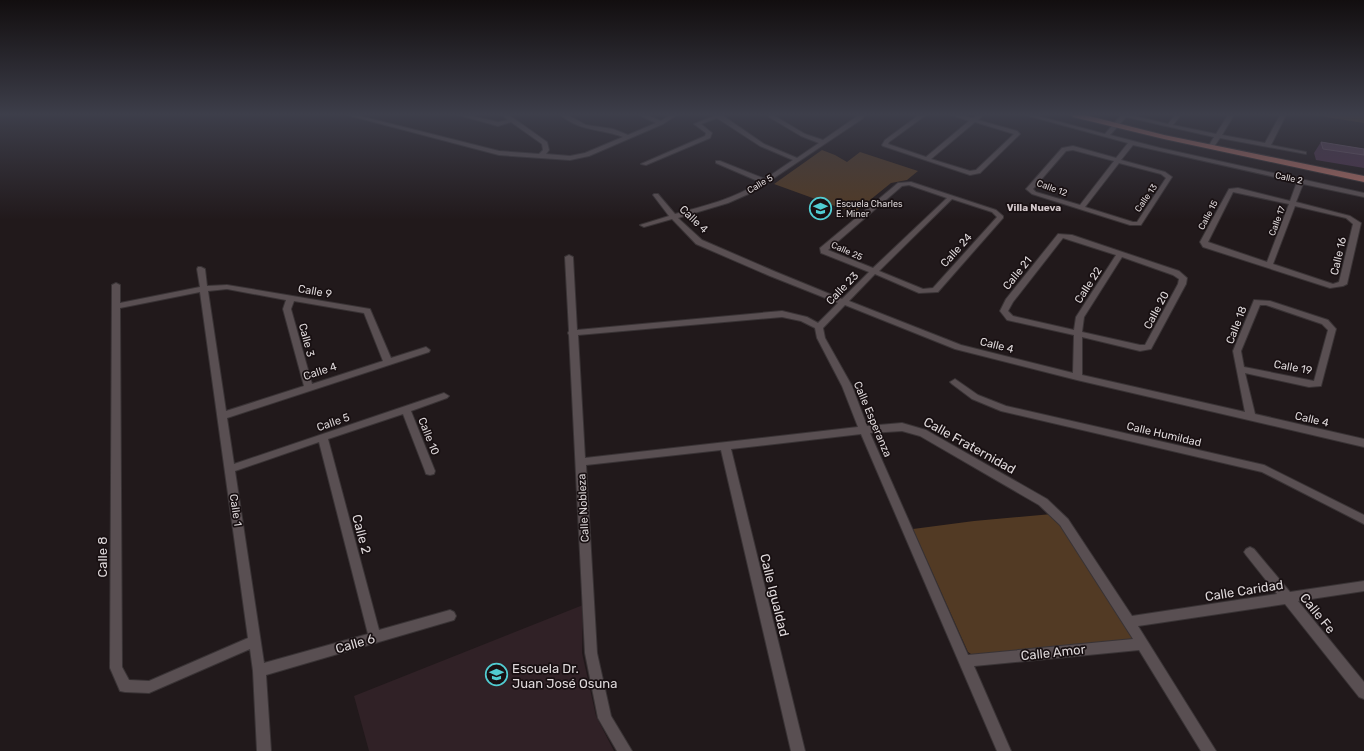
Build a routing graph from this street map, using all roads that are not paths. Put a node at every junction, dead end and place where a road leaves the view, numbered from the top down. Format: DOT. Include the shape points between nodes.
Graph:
graph roads {
  1 [pos="487,150"];
  2 [pos="546,150"];
  3 [pos="598,150"];
  4 [pos="677,150"];
  5 [pos="774,150"];
  6 [pos="813,150"];
  7 [pos="895,150"];
  8 [pos="939,150"];
  9 [pos="1001,150"];
  10 [pos="1063,150"];
  11 [pos="1080,150"];
  12 [pos="1126,150"];
  13 [pos="1163,150"];
  14 [pos="1221,150"];
  15 [pos="1292,150"];
  16 [pos="541,156"];
  17 [pos="797,160"];
  18 [pos="927,160"];
  19 [pos="1117,161"];
  20 [pos="718,162"];
  21 [pos="644,164"];
  22 [pos="1299,166"];
  23 [pos="1364,178"];
  24 [pos="1301,181"];
  25 [pos="766,182"];
  26 [pos="656,195"];
  27 [pos="1364,195"];
  28 [pos="951,197"];
  29 [pos="1294,202"];
  30 [pos="1081,208"];
  31 [pos="674,218"];
  32 [pos="644,225"];
  33 [pos="1121,254"];
  34 [pos="568,257"];
  35 [pos="1269,266"];
  36 [pos="202,269"];
  37 [pos="873,272"];
  38 [pos="116,285"];
  39 [pos="204,289"];
  40 [pos="291,298"];
  41 [pos="844,303"];
  42 [pos="116,306"];
  43 [pos="1318,320"];
  44 [pos="819,327"];
  45 [pos="572,334"];
  46 [pos="1078,334"];
  47 [pos="426,350"];
  48 [pos="388,362"];
  49 [pos="1240,369"];
  50 [pos="1077,377"];
  51 [pos="955,382"];
  52 [pos="308,388"];
  53 [pos="444,396"];
  54 [pos="406,409"];
  55 [pos="222,416"];
  56 [pos="1251,418"];
  57 [pos="864,430"];
  58 [pos="323,438"];
  59 [pos="1364,443"];
  60 [pos="725,445"];
  61 [pos="581,462"];
  62 [pos="230,470"];
  63 [pos="430,471"];
  64 [pos="1364,520"];
  65 [pos="1250,552"];
  66 [pos="1364,586"];
  67 [pos="1286,597"];
  68 [pos="450,616"];
  69 [pos="1129,622"];
  70 [pos="375,637"];
  71 [pos="255,641"];
  72 [pos="1141,644"];
  73 [pos="964,661"];
  74 [pos="259,671"];
  75 [pos="1364,692"];
  76 [pos="264,751"];
  77 [pos="625,751"];
  78 [pos="798,751"];
  79 [pos="1004,751"];
  80 [pos="1209,751"];
  1 -- 16 [label="street"];
  2 -- 16 [label="street"];
  3 -- 16 [label="street" via="570,158"];
  4 -- 21 [label="street"];
  5 -- 17 [label="street"];
  6 -- 17 [label="street, Calle 5"];
  7 -- 18 [label="street"];
  8 -- 18 [label="street"];
  9 -- 18 [label="street" via="978,172 970,173"];
  10 -- 30 [label="street, Calle 12" via="1029,189 1034,193"];
  11 -- 19 [label="street, Calle 12"];
  12 -- 19 [label="street"];
  13 -- 24 [label="street, Calle 2"];
  14 -- 22 [label="main road"];
  15 -- 22 [label="street" via="1304,152"];
  17 -- 25 [label="street, Calle 5"];
  19 -- 30 [label="street"];
  19 -- 30 [label="street, Calle 13" via="1163,173 1169,177 1139,224"];
  20 -- 25 [label="street"];
  22 -- 23 [label="main road"];
  24 -- 27 [label="street, Calle 2"];
  24 -- 29 [label="street, Calle 17"];
  25 -- 31 [label="street, Calle 5" via="726,202"];
  26 -- 31 [label="street, Calle 4"];
  28 -- 37 [label="street, Calle 23"];
  28 -- 37 [label="street, Calle 25" via="909,183 900,184 824,248 828,253"];
  28 -- 37 [label="street, Calle 24" via="994,211 1001,217 936,290 922,291"];
  29 -- 35 [label="street, Calle 17"];
  29 -- 35 [label="street, Calle 15" via="1232,190 1204,242 1206,245"];
  29 -- 35 [label="street, Calle 16" via="1348,217 1357,223 1343,284 1333,286"];
  31 -- 32 [label="street, Calle 5"];
  31 -- 41 [label="street, Calle 4" via="699,242"];
  33 -- 46 [label="street, Calle 22" via="1080,316"];
  33 -- 46 [label="street, Calle 20" via="1176,273 1184,278 1182,284 1148,347 1140,348"];
  33 -- 46 [label="street, Calle 21" via="1061,236 1009,300 1004,311 1010,318"];
  34 -- 45 [label="street, Calle Nobleza"];
  36 -- 39 [label="street, Calle 1"];
  37 -- 41 [label="street, Calle 23"];
  38 -- 42 [label="street, Calle 8"];
  39 -- 40 [label="street, Calle 9" via="228,287"];
  39 -- 42 [label="street, Calle 9"];
  39 -- 55 [label="street, Calle 1"];
  40 -- 48 [label="street, Calle 9" via="367,311"];
  40 -- 52 [label="street, Calle 3" via="287,310"];
  41 -- 44 [label="street, Calle 23"];
  41 -- 50 [label="street, Calle 4" via="958,347"];
  42 -- 71 [label="street, Calle 8" via="116,668 125,686 149,687"];
  43 -- 49 [label="street, Calle 18" via="1257,302 1238,351"];
  43 -- 49 [label="street, Calle 19" via="1325,322 1332,329 1318,384"];
  44 -- 45 [label="street" via="804,319 782,314"];
  44 -- 57 [label="street, Calle Esperanza" via="821,338 847,386"];
  45 -- 61 [label="street, Calle Nobleza"];
  46 -- 50 [label="street, Calle 22"];
  47 -- 48 [label="street, Calle 4"];
  48 -- 52 [label="street, Calle 4"];
  49 -- 56 [label="street, Calle 18"];
  50 -- 56 [label="street, Calle 4"];
  51 -- 64 [label="street, Calle Humildad" via="975,397 1004,410 1264,469"];
  52 -- 55 [label="street, Calle 4"];
  53 -- 54 [label="street, Calle 5"];
  54 -- 58 [label="street, Calle 5"];
  54 -- 63 [label="street, Calle 10"];
  55 -- 62 [label="street, Calle 1"];
  56 -- 59 [label="street, Calle 4"];
  57 -- 60 [label="street, Calle Fraternidad"];
  57 -- 69 [label="street, Calle Fraternidad" via="902,427 924,433 1043,502 1064,522"];
  57 -- 73 [label="street, Calle Esperanza"];
  58 -- 62 [label="street, Calle 5"];
  58 -- 70 [label="street, Calle 2"];
  60 -- 61 [label="street, Calle Fraternidad"];
  60 -- 78 [label="street, Calle Igualdad"];
  61 -- 77 [label="street, Calle Nobleza" via="591,652 605,718"];
  62 -- 71 [label="street, Calle 1"];
  65 -- 67 [label="street, Calle Fe"];
  66 -- 67 [label="street, Calle Caridad"];
  67 -- 69 [label="street, Calle Caridad"];
  67 -- 75 [label="street, Calle Fe"];
  68 -- 70 [label="street, Calle 6"];
  69 -- 72 [label="street, Calle Fraternidad"];
  70 -- 74 [label="street, Calle 6"];
  71 -- 74 [label="street, Calle 1"];
  72 -- 73 [label="street, Calle Amor"];
  72 -- 80 [label="street, Calle Fraternidad"];
  73 -- 79 [label="street, Calle Esperanza"];
  74 -- 76 [label="street, Calle 1"];
}
